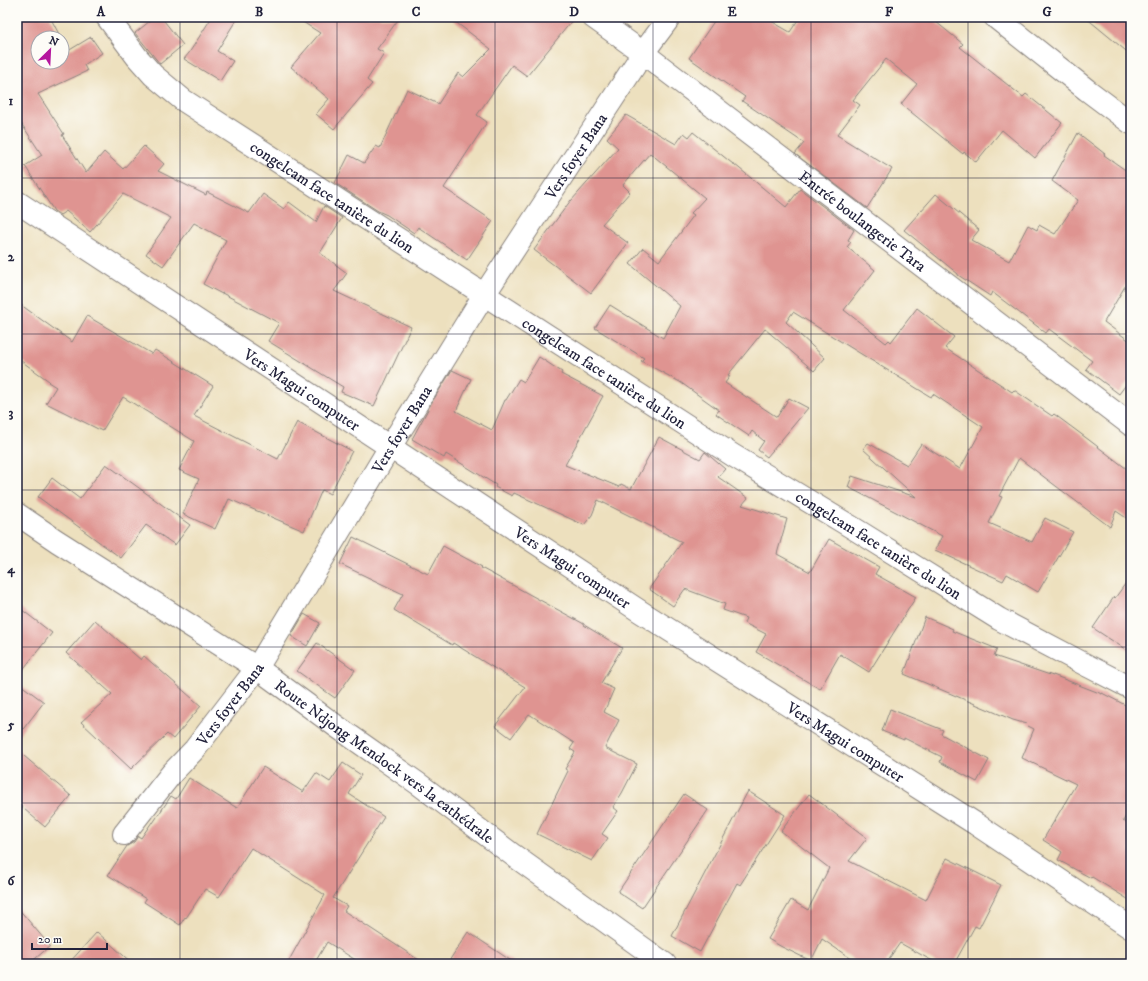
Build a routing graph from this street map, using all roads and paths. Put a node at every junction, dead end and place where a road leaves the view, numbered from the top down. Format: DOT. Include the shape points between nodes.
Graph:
graph roads {
  1 [pos="107,17"];
  2 [pos="593,17"];
  3 [pos="670,17"];
  4 [pos="995,17"];
  5 [pos="642,53"];
  6 [pos="1131,123"];
  7 [pos="17,202"];
  8 [pos="484,295"];
  9 [pos="1131,425"];
  10 [pos="390,447"];
  11 [pos="17,514"];
  12 [pos="257,668"];
  13 [pos="1131,688"];
  14 [pos="124,834"];
  15 [pos="1131,928"];
  16 [pos="666,964"];
  1 -- 8 [label="street, congelcam face tanière du lion" via="153,75 183,100"];
  2 -- 5 [label="street, Entrée boulangerie Tara"];
  3 -- 5 [label="street, Vers foyer Bana"];
  4 -- 6 [label="street"];
  5 -- 8 [label="street, Vers foyer Bana"];
  5 -- 9 [label="street, Entrée boulangerie Tara"];
  7 -- 10 [label="street, Vers Magui computer"];
  8 -- 10 [label="street, Vers foyer Bana"];
  8 -- 13 [label="street, congelcam face tanière du lion" via="734,456 999,619"];
  10 -- 12 [label="street, Vers foyer Bana"];
  10 -- 15 [label="street, Vers Magui computer" via="641,612 976,824"];
  11 -- 12 [label="street, Route Ndjong Mendock vers la cathédrale" via="63,546"];
  12 -- 14 [label="street, Vers foyer Bana" via="195,749 172,773"];
  12 -- 16 [label="street, Route Ndjong Mendock vers la cathédrale"];
}
